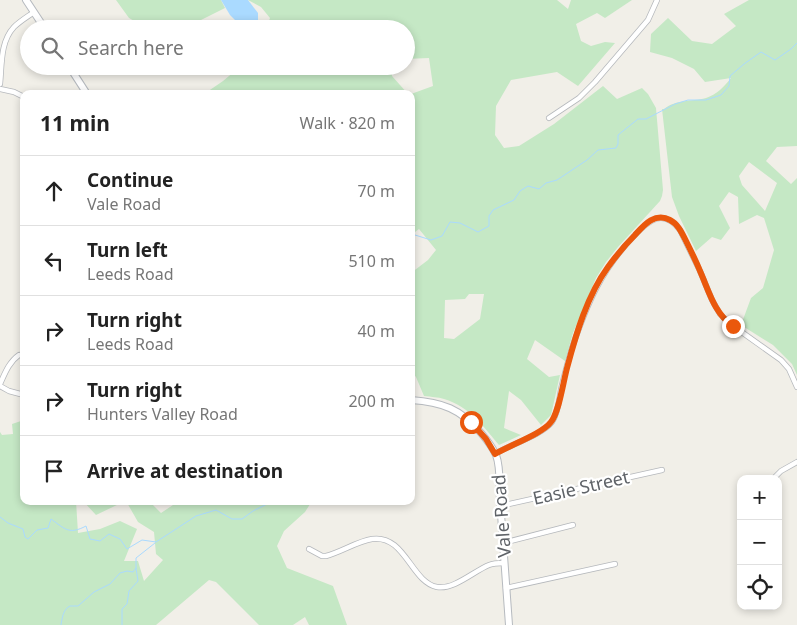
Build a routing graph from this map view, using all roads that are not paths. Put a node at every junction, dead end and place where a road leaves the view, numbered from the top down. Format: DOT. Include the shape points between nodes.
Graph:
graph roads {
  1 [pos="26,0"];
  2 [pos="657,0"];
  3 [pos="34,12"];
  4 [pos="23,20"];
  5 [pos="39,20"];
  6 [pos="20,22"];
  7 [pos="75,75"];
  8 [pos="0,84"];
  9 [pos="0,88"];
  10 [pos="84,90"];
  11 [pos="20,95"];
  12 [pos="549,118"];
  13 [pos="19,356"];
  14 [pos="0,385"];
  15 [pos="797,386"];
  16 [pos="20,394"];
  17 [pos="415,400"];
  18 [pos="495,454"];
  19 [pos="797,462"];
  20 [pos="662,470"];
  21 [pos="778,475"];
  22 [pos="500,506"];
  23 [pos="574,524"];
  24 [pos="503,543"];
  25 [pos="309,549"];
  26 [pos="504,563"];
  27 [pos="614,564"];
  28 [pos="506,588"];
  29 [pos="509,625"];
  1 -- 3 [label="main road"];
  2 -- 12 [label="street" via="648,20 595,82 579,98"];
  3 -- 4 [label="street"];
  3 -- 5 [label="main road"];
  6 -- 8 [label="street" via="12,28 2,50"];
  7 -- 10 [label="main road"];
  9 -- 11 [label="street"];
  13 -- 14 [label="street" via="9,365"];
  14 -- 16 [label="street"];
  15 -- 18 [label="street" via="781,360 720,314 680,230 670,220 656,218 624,246 591,299 578,329 552,422 543,430"];
  17 -- 18 [label="main road, Vale Road" via="437,403 458,411 478,430"];
  18 -- 22 [label="main road, Vale Road"];
  19 -- 21 [label="street"];
  20 -- 22 [label="street, Easie Street"];
  22 -- 24 [label="main road, Vale Road"];
  23 -- 24 [label="street"];
  24 -- 26 [label="main road, Vale Road"];
  25 -- 26 [label="street" via="326,556 368,540 382,539 399,549 428,583 440,587 454,584 491,564"];
  26 -- 28 [label="main road, Vale Road"];
  27 -- 28 [label="street"];
  28 -- 29 [label="main road, Vale Road"];
}
